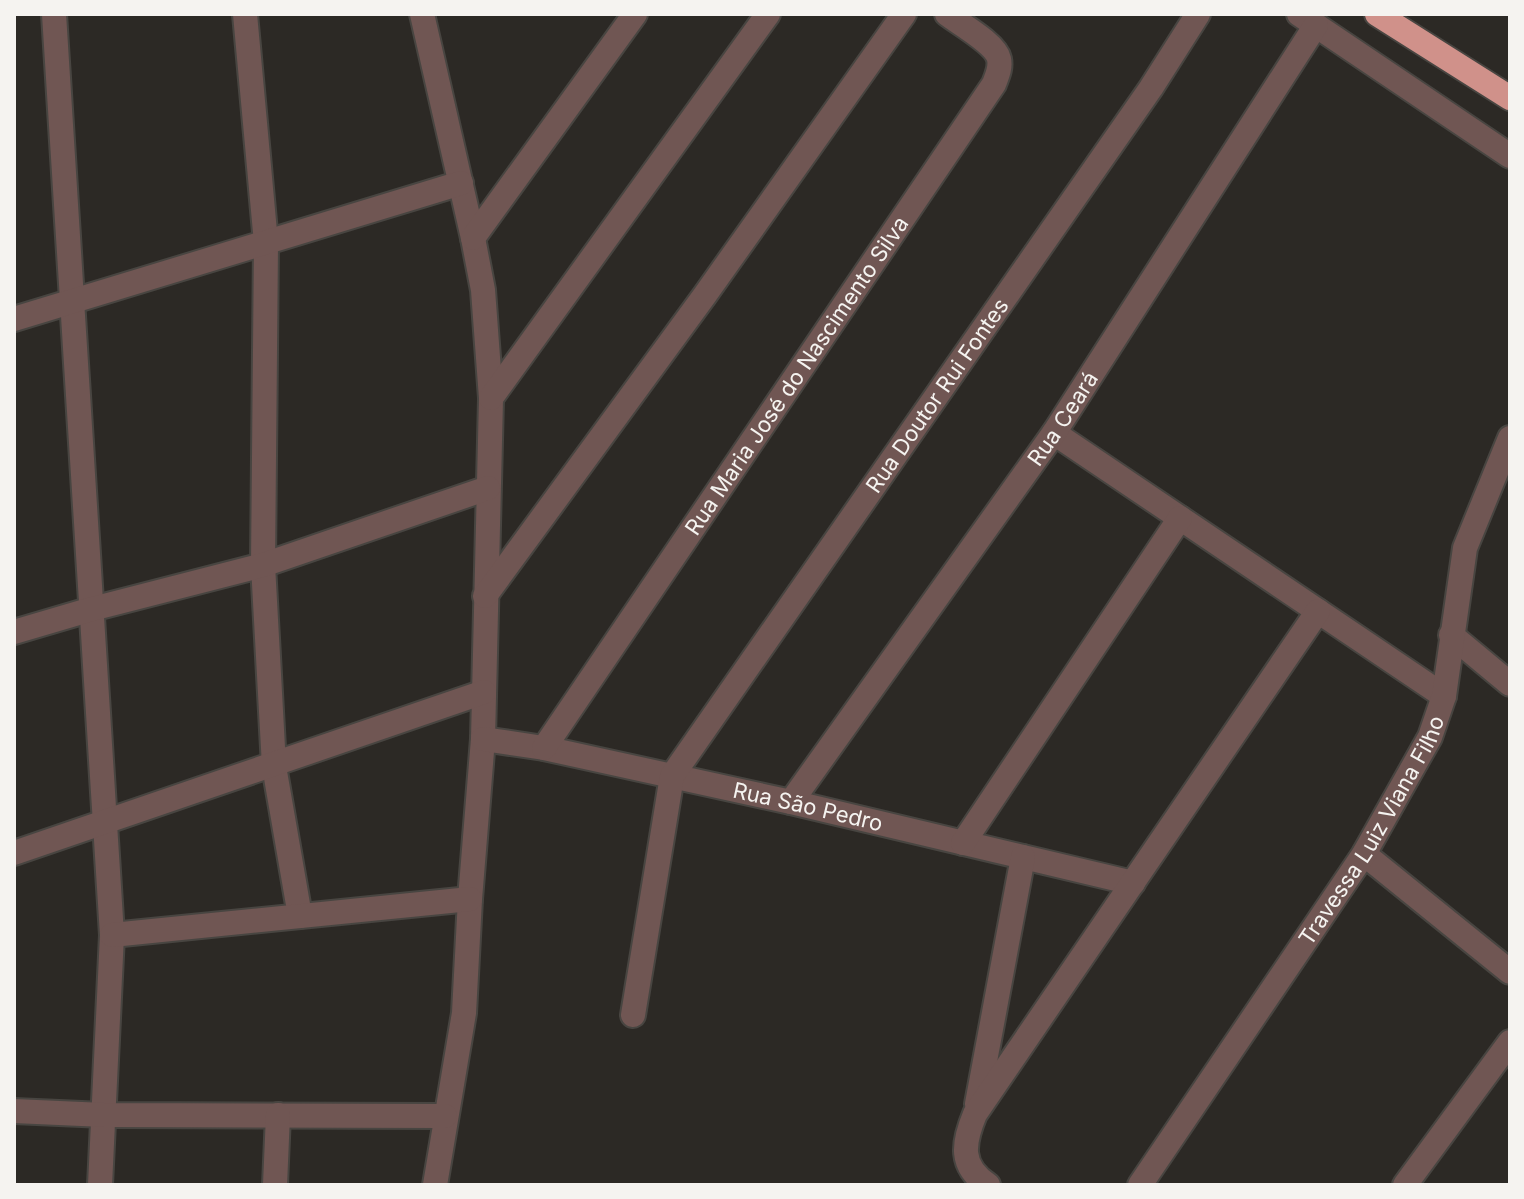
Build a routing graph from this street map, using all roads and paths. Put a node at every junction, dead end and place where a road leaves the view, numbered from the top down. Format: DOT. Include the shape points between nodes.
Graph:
graph roads {
  1 [pos="54,14"];
  2 [pos="245,14"];
  3 [pos="422,14"];
  4 [pos="635,14"];
  5 [pos="768,14"];
  6 [pos="904,14"];
  7 [pos="947,14"];
  8 [pos="1198,14"];
  9 [pos="1377,14"];
  10 [pos="1308,19"];
  11 [pos="1510,98"];
  12 [pos="1510,156"];
  13 [pos="461,183"];
  14 [pos="473,238"];
  15 [pos="266,243"];
  16 [pos="72,303"];
  17 [pos="14,319"];
  18 [pos="491,398"];
  19 [pos="1054,433"];
  20 [pos="1510,438"];
  21 [pos="488,488"];
  22 [pos="1180,518"];
  23 [pos="263,565"];
  24 [pos="485,596"];
  25 [pos="92,609"];
  26 [pos="1318,611"];
  27 [pos="14,632"];
  28 [pos="1451,635"];
  29 [pos="1510,684"];
  30 [pos="484,692"];
  31 [pos="1444,696"];
  32 [pos="483,739"];
  33 [pos="544,748"];
  34 [pos="274,766"];
  35 [pos="672,776"];
  36 [pos="791,802"];
  37 [pos="103,823"];
  38 [pos="963,843"];
  39 [pos="14,853"];
  40 [pos="1364,854"];
  41 [pos="1023,857"];
  42 [pos="1133,883"];
  43 [pos="470,899"];
  44 [pos="300,916"];
  45 [pos="112,935"];
  46 [pos="1510,972"];
  47 [pos="633,1015"];
  48 [pos="1510,1042"];
  49 [pos="14,1111"];
  50 [pos="975,1114"];
  51 [pos="104,1115"];
  52 [pos="278,1115"];
  53 [pos="445,1116"];
  54 [pos="1151,1181"];
  55 [pos="100,1185"];
  56 [pos="275,1185"];
  57 [pos="435,1185"];
  58 [pos="988,1185"];
  59 [pos="1405,1185"];
  1 -- 16 [label="street"];
  2 -- 15 [label="street"];
  3 -- 13 [label="street"];
  4 -- 14 [label="street"];
  5 -- 18 [label="street"];
  6 -- 24 [label="street"];
  7 -- 33 [label="street, Rua Maria José do Nascimento Silva" via="995,49 999,69 994,84"];
  8 -- 35 [label="street, Rua Doutor Rui Fontes"];
  9 -- 11 [label="highway"];
  10 -- 12 [label="street"];
  10 -- 19 [label="street, Rua Ceará"];
  13 -- 14 [label="street"];
  13 -- 15 [label="street"];
  14 -- 18 [label="street" via="483,290"];
  15 -- 16 [label="street"];
  15 -- 23 [label="street"];
  16 -- 17 [label="street"];
  16 -- 25 [label="street"];
  18 -- 21 [label="street"];
  19 -- 22 [label="street"];
  19 -- 36 [label="street, Rua Ceará"];
  20 -- 28 [label="street, Travessa Luiz Viana Filho" via="1465,548"];
  21 -- 23 [label="street"];
  21 -- 24 [label="street"];
  22 -- 26 [label="street"];
  22 -- 38 [label="street"];
  23 -- 25 [label="street"];
  23 -- 34 [label="street"];
  24 -- 30 [label="street"];
  25 -- 27 [label="street"];
  25 -- 37 [label="street"];
  26 -- 31 [label="street"];
  26 -- 42 [label="street"];
  28 -- 29 [label="street"];
  28 -- 31 [label="street, Travessa Luiz Viana Filho"];
  30 -- 32 [label="street"];
  30 -- 34 [label="street"];
  31 -- 40 [label="street, Travessa Luiz Viana Filho" via="1430,737"];
  32 -- 33 [label="street, Rua São Pedro"];
  32 -- 43 [label="street"];
  33 -- 35 [label="street, Rua São Pedro"];
  34 -- 37 [label="street"];
  34 -- 44 [label="street"];
  35 -- 36 [label="street, Rua São Pedro"];
  35 -- 47 [label="street"];
  36 -- 38 [label="street, Rua São Pedro"];
  37 -- 39 [label="street"];
  37 -- 45 [label="street"];
  38 -- 41 [label="street, Rua São Pedro"];
  40 -- 46 [label="street"];
  40 -- 54 [label="street, Travessa Luiz Viana Filho"];
  41 -- 42 [label="street, Rua São Pedro"];
  41 -- 50 [label="street"];
  42 -- 50 [label="street"];
  43 -- 44 [label="street"];
  43 -- 53 [label="street" via="464,1013"];
  44 -- 45 [label="street"];
  45 -- 51 [label="street"];
  48 -- 59 [label="street"];
  49 -- 51 [label="street"];
  50 -- 58 [label="street" via="965,1157 976,1177"];
  51 -- 52 [label="street"];
  51 -- 55 [label="street"];
  52 -- 53 [label="street"];
  52 -- 56 [label="street"];
  53 -- 57 [label="street"];
}
